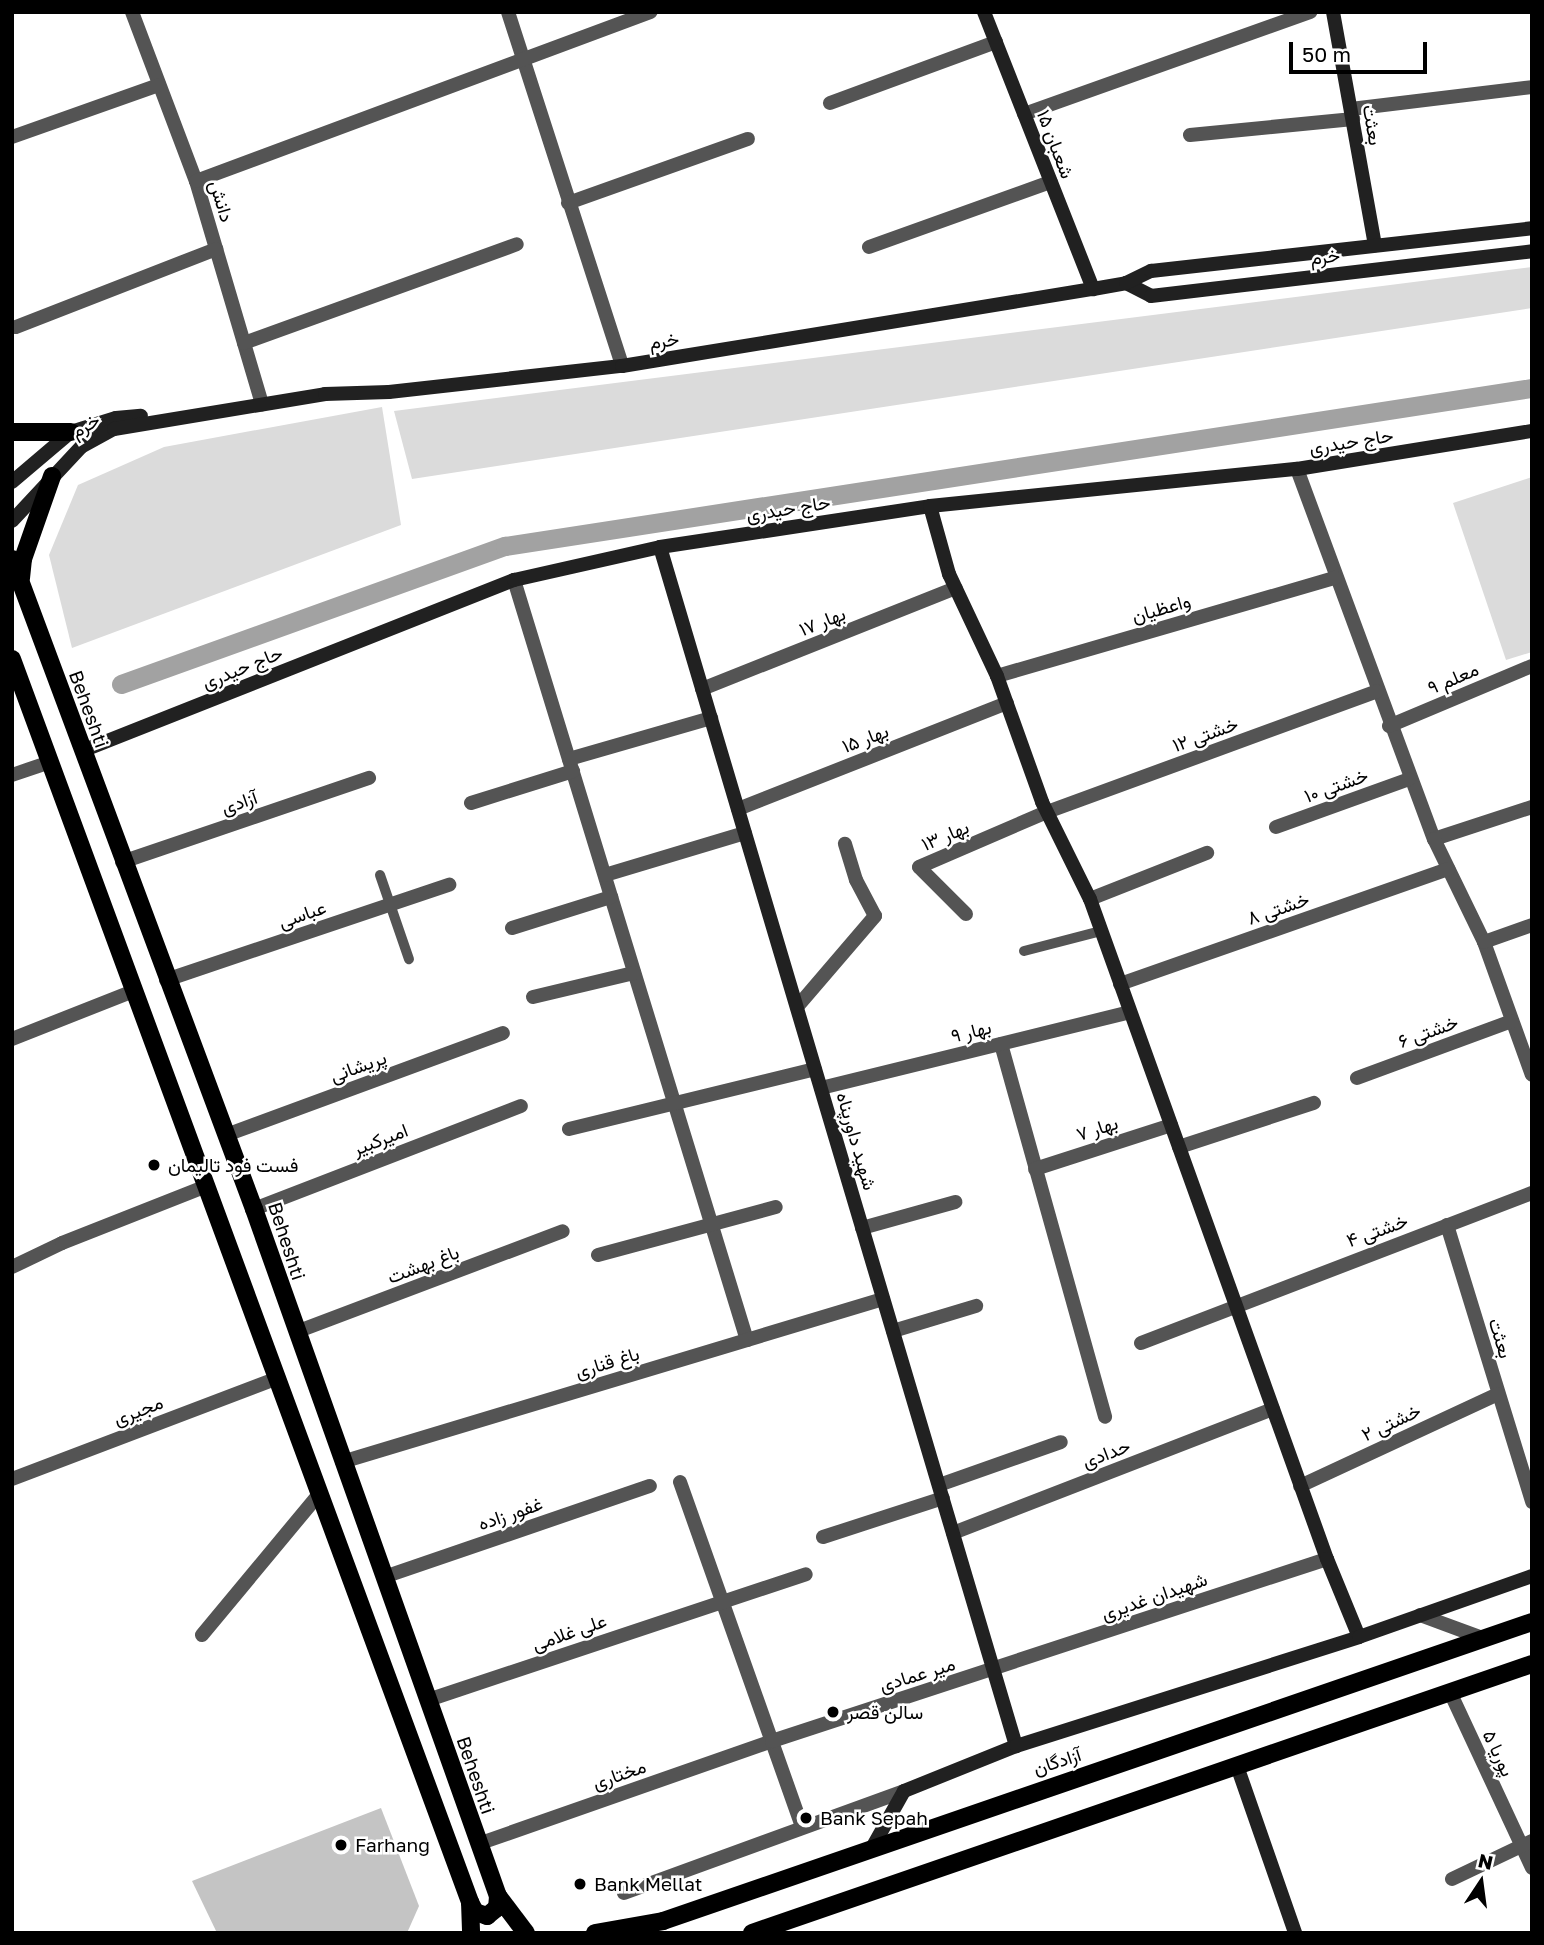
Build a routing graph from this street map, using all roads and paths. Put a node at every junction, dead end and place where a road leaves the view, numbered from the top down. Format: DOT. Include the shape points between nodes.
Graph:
graph roads {
  1 [pos="132,12"];
  2 [pos="508,12"];
  3 [pos="651,12"];
  4 [pos="984,12"];
  5 [pos="1310,12"];
  6 [pos="1334,12"];
  7 [pos="996,42"];
  8 [pos="521,61"];
  9 [pos="159,85"];
  10 [pos="1532,87"];
  11 [pos="830,103"];
  12 [pos="1024,114"];
  13 [pos="1352,114"];
  14 [pos="1190,135"];
  15 [pos="12,137"];
  16 [pos="748,139"];
  17 [pos="196,181"];
  18 [pos="1051,183"];
  19 [pos="568,203"];
  20 [pos="1532,228"];
  21 [pos="517,244"];
  22 [pos="1375,245"];
  23 [pos="869,247"];
  24 [pos="216,249"];
  25 [pos="1532,251"];
  26 [pos="1126,283"];
  27 [pos="1093,289"];
  28 [pos="16,327"];
  29 [pos="244,343"];
  30 [pos="622,366"];
  31 [pos="262,404"];
  32 [pos="205,412"];
  33 [pos="1532,431"];
  34 [pos="12,432"];
  35 [pos="71,432"];
  36 [pos="1297,469"];
  37 [pos="52,476"];
  38 [pos="12,482"];
  39 [pos="930,506"];
  40 [pos="12,521"];
  41 [pos="660,547"];
  42 [pos="12,559"];
  43 [pos="1335,578"];
  44 [pos="514,580"];
  45 [pos="21,582"];
  46 [pos="956,588"];
  47 [pos="12,659"];
  48 [pos="1532,666"];
  49 [pos="997,676"];
  50 [pos="702,688"];
  51 [pos="1377,691"];
  52 [pos="1007,703"];
  53 [pos="711,718"];
  54 [pos="1390,726"];
  55 [pos="82,751"];
  56 [pos="50,762"];
  57 [pos="571,765"];
  58 [pos="12,775"];
  59 [pos="369,778"];
  60 [pos="1409,779"];
  61 [pos="471,803"];
  62 [pos="1532,807"];
  63 [pos="738,809"];
  64 [pos="1047,812"];
  65 [pos="1276,827"];
  66 [pos="745,833"];
  67 [pos="1434,839"];
  68 [pos="845,844"];
  69 [pos="1207,853"];
  70 [pos="122,862"];
  71 [pos="1448,869"];
  72 [pos="605,875"];
  73 [pos="380,876"];
  74 [pos="449,885"];
  75 [pos="611,897"];
  76 [pos="1090,899"];
  77 [pos="390,905"];
  78 [pos="965,914"];
  79 [pos="1532,925"];
  80 [pos="512,928"];
  81 [pos="1101,931"];
  82 [pos="1484,942"];
  83 [pos="1024,951"];
  84 [pos="409,959"];
  85 [pos="634,973"];
  86 [pos="166,980"];
  87 [pos="1120,984"];
  88 [pos="133,992"];
  89 [pos="533,997"];
  90 [pos="797,1007"];
  91 [pos="1130,1012"];
  92 [pos="1512,1021"];
  93 [pos="503,1033"];
  94 [pos="12,1040"];
  95 [pos="1001,1044"];
  96 [pos="815,1069"];
  97 [pos="1532,1076"];
  98 [pos="1357,1078"];
  99 [pos="821,1088"];
  100 [pos="675,1103"];
  101 [pos="1314,1103"];
  102 [pos="521,1106"];
  103 [pos="1171,1125"];
  104 [pos="569,1129"];
  105 [pos="226,1135"];
  106 [pos="1179,1147"];
  107 [pos="1035,1168"];
  108 [pos="207,1186"];
  109 [pos="1532,1193"];
  110 [pos="956,1202"];
  111 [pos="776,1207"];
  112 [pos="254,1209"];
  113 [pos="712,1224"];
  114 [pos="1447,1225"];
  115 [pos="862,1228"];
  116 [pos="564,1231"];
  117 [pos="598,1255"];
  118 [pos="12,1267"];
  119 [pos="883,1299"];
  120 [pos="1235,1303"];
  121 [pos="976,1306"];
  122 [pos="893,1331"];
  123 [pos="296,1332"];
  124 [pos="747,1340"];
  125 [pos="1141,1343"];
  126 [pos="278,1378"];
  127 [pos="1499,1394"];
  128 [pos="1273,1409"];
  129 [pos="1105,1417"];
  130 [pos="1061,1442"];
  131 [pos="342,1462"];
  132 [pos="12,1479"];
  133 [pos="680,1482"];
  134 [pos="650,1486"];
  135 [pos="1300,1486"];
  136 [pos="941,1492"];
  137 [pos="320,1493"];
  138 [pos="1532,1502"];
  139 [pos="953,1533"];
  140 [pos="823,1536"];
  141 [pos="1326,1559"];
  142 [pos="806,1574"];
  143 [pos="1532,1576"];
  144 [pos="384,1577"];
  145 [pos="722,1600"];
  146 [pos="1420,1615"];
  147 [pos="1532,1622"];
  148 [pos="202,1635"];
  149 [pos="1359,1637"];
  150 [pos="1485,1639"];
  151 [pos="1532,1664"];
  152 [pos="994,1670"];
  153 [pos="1450,1692"];
  154 [pos="428,1700"];
  155 [pos="772,1741"];
  156 [pos="1016,1745"];
  157 [pos="1237,1766"];
  158 [pos="904,1791"];
  159 [pos="802,1826"];
  160 [pos="478,1844"];
  161 [pos="1527,1844"];
  162 [pos="872,1848"];
  163 [pos="1532,1868"];
  164 [pos="1452,1879"];
  165 [pos="624,1894"];
  166 [pos="498,1896"];
  167 [pos="470,1902"];
  168 [pos="598,1932"];
  169 [pos="471,1933"];
  170 [pos="526,1933"];
  171 [pos="752,1933"];
  172 [pos="1295,1933"];
  1 -- 9 [label="street, دانش"];
  2 -- 8 [label="street"];
  3 -- 8 [label="street"];
  4 -- 7 [label="street, ۱۵ شعبان"];
  5 -- 12 [label="street"];
  6 -- 13 [label="street, بعثت"];
  7 -- 11 [label="street"];
  7 -- 12 [label="street, ۱۵ شعبان"];
  8 -- 17 [label="street"];
  8 -- 19 [label="street"];
  9 -- 15 [label="street"];
  9 -- 17 [label="street, دانش"];
  10 -- 13 [label="street"];
  12 -- 18 [label="street, ۱۵ شعبان"];
  13 -- 14 [label="street"];
  13 -- 22 [label="street, بعثت"];
  16 -- 19 [label="street"];
  17 -- 24 [label="street, دانش"];
  18 -- 23 [label="street"];
  18 -- 27 [label="street, ۱۵ شعبان"];
  19 -- 30 [label="street"];
  20 -- 22 [label="street, خرم"];
  21 -- 29 [label="street"];
  22 -- 26 [label="street, خرم" via="1151,271"];
  24 -- 28 [label="street"];
  24 -- 29 [label="street, دانش"];
  25 -- 26 [label="street, خرم" via="1151,296"];
  26 -- 27 [label="street, خرم"];
  27 -- 30 [label="street, خرم"];
  29 -- 31 [label="street, دانش"];
  30 -- 31 [label="street, خرم"];
  31 -- 32 [label="street, خرم"];
  32 -- 35 [label="street, خرم" via="116,418"];
  32 -- 37 [label="street, خرم" via="114,429 81,447"];
  33 -- 36 [label="street, حاج حیدری"];
  34 -- 35 [label="main road"];
  35 -- 38 [label="street, خرم"];
  36 -- 39 [label="street, حاج حیدری"];
  36 -- 43 [label="street"];
  37 -- 40 [label="street, خرم"];
  37 -- 45 [label="main road" via="23,559"];
  39 -- 41 [label="street, حاج حیدری"];
  39 -- 46 [label="street"];
  41 -- 44 [label="street, حاج حیدری"];
  41 -- 50 [label="street, شهید داورپناه"];
  42 -- 45 [label="main road, Beheshti"];
  43 -- 49 [label="street, واعظیان"];
  43 -- 51 [label="street"];
  44 -- 55 [label="street, حاج حیدری"];
  44 -- 57 [label="street"];
  45 -- 55 [label="main road, Beheshti"];
  46 -- 49 [label="street"];
  46 -- 50 [label="street, بهار ۱۷"];
  47 -- 56 [label="main road"];
  48 -- 54 [label="street, معلم ۹"];
  49 -- 52 [label="street"];
  50 -- 53 [label="street, شهید داورپناه"];
  51 -- 54 [label="street"];
  51 -- 64 [label="street, خشتی ۱۲"];
  52 -- 63 [label="street, بهار ۱۵"];
  52 -- 64 [label="street"];
  53 -- 57 [label="street"];
  53 -- 63 [label="street, شهید داورپناه"];
  54 -- 60 [label="street"];
  55 -- 70 [label="main road, Beheshti"];
  56 -- 58 [label="street"];
  56 -- 88 [label="main road"];
  57 -- 61 [label="street"];
  57 -- 72 [label="street"];
  59 -- 70 [label="street, آزادی"];
  60 -- 65 [label="street, خشتی ۱۰"];
  60 -- 67 [label="street"];
  62 -- 67 [label="street"];
  63 -- 66 [label="street, شهید داورپناه"];
  64 -- 76 [label="street"];
  64 -- 78 [label="street, بهار ۱۳" via="919,867"];
  66 -- 72 [label="street"];
  66 -- 90 [label="street, شهید داورپناه"];
  67 -- 71 [label="street"];
  68 -- 90 [label="street" via="856,880 875,916"];
  69 -- 76 [label="street"];
  70 -- 86 [label="main road, Beheshti"];
  71 -- 82 [label="street"];
  71 -- 87 [label="street, خشتی ۸"];
  72 -- 75 [label="street"];
  73 -- 77 [label="lane"];
  74 -- 77 [label="street, عباسی"];
  75 -- 80 [label="street"];
  75 -- 85 [label="street"];
  76 -- 81 [label="street"];
  77 -- 84 [label="lane"];
  77 -- 86 [label="street, عباسی"];
  79 -- 82 [label="street"];
  81 -- 83 [label="lane"];
  81 -- 87 [label="street"];
  82 -- 92 [label="street"];
  85 -- 89 [label="street"];
  85 -- 100 [label="street"];
  86 -- 105 [label="main road, Beheshti"];
  87 -- 91 [label="street"];
  88 -- 94 [label="street"];
  88 -- 108 [label="main road"];
  90 -- 96 [label="street, شهید داورپناه"];
  91 -- 95 [label="street, بهار ۹"];
  91 -- 103 [label="street"];
  92 -- 97 [label="street"];
  92 -- 98 [label="street, خشتی ۶"];
  93 -- 105 [label="street, پریشانی"];
  95 -- 99 [label="street, بهار ۹"];
  95 -- 107 [label="street"];
  96 -- 99 [label="street, شهید داورپناه"];
  96 -- 100 [label="street"];
  99 -- 115 [label="street, شهید داورپناه"];
  100 -- 104 [label="street"];
  100 -- 113 [label="street"];
  101 -- 106 [label="street"];
  102 -- 112 [label="street, امیرکبیر"];
  103 -- 106 [label="street"];
  103 -- 107 [label="street, بهار ۷"];
  105 -- 112 [label="main road, Beheshti"];
  106 -- 120 [label="street"];
  107 -- 129 [label="street"];
  108 -- 118 [label="street"];
  108 -- 126 [label="main road"];
  109 -- 114 [label="street, خشتی ۴"];
  110 -- 115 [label="street"];
  111 -- 113 [label="street"];
  112 -- 123 [label="main road, Beheshti"];
  113 -- 117 [label="street"];
  113 -- 124 [label="street"];
  114 -- 120 [label="street, خشتی ۴"];
  114 -- 127 [label="street, بعثت"];
  115 -- 119 [label="street, شهید داورپناه"];
  116 -- 123 [label="street, باغ بهشت"];
  119 -- 122 [label="street, شهید داورپناه"];
  119 -- 124 [label="street, باغ قناری"];
  120 -- 125 [label="street, خشتی ۴"];
  120 -- 128 [label="street"];
  121 -- 122 [label="street"];
  122 -- 136 [label="street, شهید داورپناه"];
  123 -- 131 [label="main road, Beheshti"];
  124 -- 131 [label="street, باغ قناری"];
  126 -- 132 [label="street, مجیری"];
  126 -- 137 [label="main road"];
  127 -- 135 [label="street, خشتی ۲"];
  127 -- 138 [label="street, بعثت"];
  128 -- 135 [label="street"];
  128 -- 139 [label="street, حدادی"];
  130 -- 136 [label="street"];
  131 -- 144 [label="main road, Beheshti"];
  133 -- 145 [label="street"];
  134 -- 144 [label="street, غفور زاده"];
  135 -- 141 [label="street"];
  136 -- 139 [label="street, شهید داورپناه"];
  136 -- 140 [label="street"];
  137 -- 148 [label="street"];
  137 -- 167 [label="main road"];
  139 -- 152 [label="street, شهید داورپناه"];
  141 -- 149 [label="street"];
  141 -- 152 [label="street, شهیدان غدیری"];
  142 -- 145 [label="street, علی غلامی"];
  143 -- 146 [label="street"];
  144 -- 154 [label="main road, Beheshti"];
  145 -- 154 [label="street, علی غلامی"];
  145 -- 155 [label="street"];
  146 -- 149 [label="street"];
  146 -- 150 [label="street"];
  147 -- 150 [label="main road, آزادگان"];
  149 -- 156 [label="street"];
  150 -- 162 [label="main road, آزادگان"];
  151 -- 153 [label="main road"];
  152 -- 155 [label="street, میر عمادی"];
  152 -- 156 [label="street, شهید داورپناه"];
  153 -- 157 [label="main road"];
  153 -- 161 [label="street, پوریا ۵"];
  154 -- 160 [label="main road, Beheshti"];
  155 -- 159 [label="street"];
  155 -- 160 [label="street, مختاری"];
  156 -- 158 [label="street"];
  157 -- 171 [label="main road"];
  157 -- 172 [label="street"];
  158 -- 159 [label="street"];
  158 -- 162 [label="street"];
  159 -- 165 [label="street"];
  160 -- 166 [label="main road, Beheshti"];
  161 -- 163 [label="street, پوریا ۵"];
  161 -- 164 [label="street"];
  162 -- 168 [label="main road, آزادگان" via="663,1921"];
  166 -- 167 [label="main road" via="497,1908 487,1916 475,1913"];
  166 -- 170 [label="main road, Beheshti"];
  167 -- 169 [label="main road"];
}
